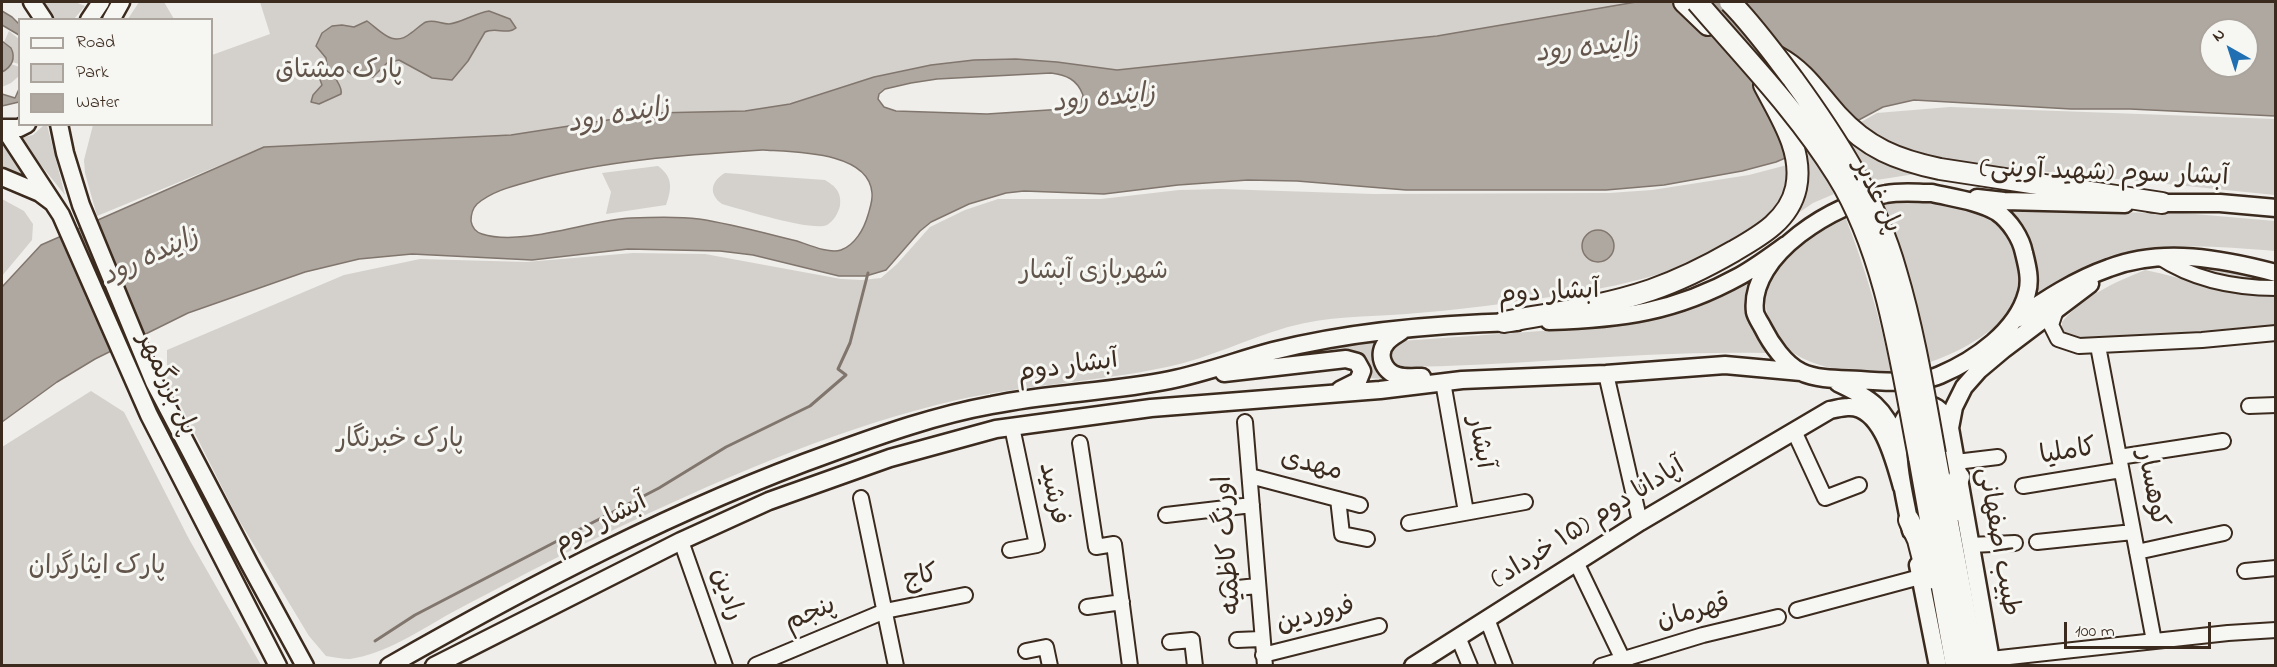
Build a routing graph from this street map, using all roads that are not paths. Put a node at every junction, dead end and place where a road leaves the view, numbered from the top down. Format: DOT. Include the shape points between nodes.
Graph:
graph roads {
  1 [pos="32,2"];
  2 [pos="101,2"];
  3 [pos="121,2"];
  4 [pos="1684,2"];
  5 [pos="1697,2"];
  6 [pos="1732,3"];
  7 [pos="43,18"];
  8 [pos="90,18"];
  9 [pos="112,18"];
  10 [pos="1776,56"];
  11 [pos="1758,73"];
  12 [pos="23,126"];
  13 [pos="59,126"];
  14 [pos="72,126"];
  15 [pos="3,128"];
  16 [pos="65,153"];
  17 [pos="2,177"];
  18 [pos="1932,193"];
  19 [pos="2162,203"];
  20 [pos="2271,208"];
  21 [pos="58,210"];
  22 [pos="1786,246"];
  23 [pos="2159,257"];
  24 [pos="2276,262"];
  25 [pos="2241,264"];
  26 [pos="2111,267"];
  27 [pos="2276,273"];
  28 [pos="2276,288"];
  29 [pos="2056,310"];
  30 [pos="1504,322"];
  31 [pos="2009,325"];
  32 [pos="1404,330"];
  33 [pos="2276,333"];
  34 [pos="2098,346"];
  35 [pos="1801,372"];
  36 [pos="1606,374"];
  37 [pos="1829,378"];
  38 [pos="1173,379"];
  39 [pos="1462,380"];
  40 [pos="1443,382"];
  41 [pos="1331,394"];
  42 [pos="2276,405"];
  43 [pos="2249,406"];
  44 [pos="1245,422"];
  45 [pos="1012,427"];
  46 [pos="1950,428"];
  47 [pos="1794,431"];
  48 [pos="2223,441"];
  49 [pos="1080,443"];
  50 [pos="1898,443"];
  51 [pos="1927,455"];
  52 [pos="1998,457"];
  53 [pos="2120,463"];
  54 [pos="1957,469"];
  55 [pos="1250,476"];
  56 [pos="1859,485"];
  57 [pos="2022,486"];
  58 [pos="1902,487"];
  59 [pos="861,498"];
  60 [pos="1338,499"];
  61 [pos="1525,502"];
  62 [pos="1252,505"];
  63 [pos="1360,505"];
  64 [pos="1466,512"];
  65 [pos="1166,515"];
  66 [pos="1909,520"];
  67 [pos="1640,522"];
  68 [pos="1409,523"];
  69 [pos="2133,532"];
  70 [pos="2224,533"];
  71 [pos="1367,539"];
  72 [pos="681,541"];
  73 [pos="2037,542"];
  74 [pos="2015,543"];
  75 [pos="1970,545"];
  76 [pos="1010,550"];
  77 [pos="2137,552"];
  78 [pos="1576,562"];
  79 [pos="2276,568"];
  80 [pos="2245,571"];
  81 [pos="1920,577"];
  82 [pos="1257,586"];
  83 [pos="1228,589"];
  84 [pos="965,595"];
  85 [pos="1122,602"];
  86 [pos="1087,607"];
  87 [pos="1797,610"];
  88 [pos="885,611"];
  89 [pos="1778,616"];
  90 [pos="1486,619"];
  91 [pos="463,624"];
  92 [pos="1380,626"];
  93 [pos="2276,630"];
  94 [pos="1458,637"];
  95 [pos="1261,639"];
  96 [pos="1237,640"];
  97 [pos="2154,641"];
  98 [pos="1170,642"];
  99 [pos="473,645"];
  100 [pos="1026,651"];
  101 [pos="1955,659"];
  102 [pos="1264,660"];
  103 [pos="303,661"];
  104 [pos="1983,661"];
  105 [pos="1624,662"];
  106 [pos="756,665"];
  107 [pos="278,666"];
  108 [pos="317,666"];
  109 [pos="389,666"];
  110 [pos="434,666"];
  111 [pos="725,666"];
  112 [pos="896,666"];
  113 [pos="1050,666"];
  114 [pos="1130,666"];
  115 [pos="1195,666"];
  116 [pos="1413,666"];
  117 [pos="1470,666"];
  118 [pos="1505,666"];
  119 [pos="1601,666"];
  120 [pos="1938,666"];
  1 -- 7 [label="main road"];
  2 -- 8 [label="main road"];
  3 -- 9 [label="main road"];
  4 -- 11 [label="highway, bridge"];
  5 -- 11 [label="highway, پل غدیر, bridge"];
  6 -- 10 [label="highway, پل غدیر, bridge"];
  10 -- 19 [label="highway" via="1805,76 1838,116 1865,140 1906,162"];
  10 -- 51 [label="highway, پل غدیر, bridge" via="1852,166 1896,269 1913,341"];
  11 -- 30 [label="highway, bridge" via="1791,136 1796,164 1796,188 1787,210 1773,227 1695,272 1652,290 1607,303"];
  11 -- 51 [label="highway, پل غدیر, bridge" via="1811,137 1838,176 1857,214 1880,276"];
  12 -- 15 [label="main road"];
  13 -- 16 [label="main road, پل بزرگمهر"];
  14 -- 16 [label="main road"];
  15 -- 21 [label="main road, پل بزرگمهر"];
  16 -- 103 [label="main road, پل بزرگمهر" via="81,205 154,382"];
  17 -- 21 [label="main road" via="40,193"];
  18 -- 19 [label="main road, آبشار سوم (شهید آوینی)" via="2004,201"];
  18 -- 22 [label="main road" via="1887,194 1843,207 1815,222"];
  18 -- 31 [label="main road" via="1966,200 1997,213 2012,226 2023,248 2028,291"];
  19 -- 20 [label="main road, آبشار سوم (شهید آوینی)"];
  21 -- 107 [label="main road, پل بزرگمهر" via="139,391"];
  22 -- 30 [label="main road, آبشار دوم" via="1742,275 1675,305 1599,320"];
  22 -- 35 [label="main road" via="1758,281 1755,313 1773,348"];
  23 -- 25 [label="main road" via="2195,257"];
  23 -- 26 [label="main road"];
  23 -- 28 [label="street" via="2197,277 2225,284"];
  24 -- 25 [label="main road"];
  25 -- 27 [label="main road"];
  26 -- 29 [label="main road"];
  26 -- 31 [label="main road" via="2074,283"];
  29 -- 34 [label="street" via="2051,326 2058,339 2079,346"];
  29 -- 46 [label="main road" via="2004,349 1964,387 1954,407"];
  30 -- 32 [label="main road, آبشار دوم"];
  31 -- 37 [label="main road" via="1968,361 1938,376 1894,382"];
  32 -- 38 [label="main road, آبشار دوم" via="1275,350"];
  32 -- 39 [label="main road" via="1386,343 1381,352 1388,372"];
  33 -- 34 [label="street"];
  34 -- 53 [label="street, کوهسار"];
  35 -- 36 [label="main road, آبشار دوم" via="1725,365"];
  35 -- 37 [label="main road, آبشار دوم"];
  36 -- 39 [label="main road, آبشار دوم"];
  36 -- 67 [label="street"];
  37 -- 47 [label="main road" via="1834,391 1832,400"];
  37 -- 50 [label="main road" via="1865,396 1890,422"];
  38 -- 41 [label="main road" via="1346,359 1357,362 1362,371 1358,381"];
  38 -- 91 [label="main road, آبشار دوم" via="991,405 883,434 760,479 672,518"];
  39 -- 40 [label="main road, آبشار دوم"];
  40 -- 41 [label="main road, آبشار دوم"];
  40 -- 64 [label="street, آبشار"];
  41 -- 45 [label="main road, آبشار دوم" via="1151,408"];
  42 -- 43 [label="street"];
  44 -- 55 [label="street, اورنگ کاظمیه"];
  45 -- 72 [label="main road, آبشار دوم" via="890,458 769,501"];
  45 -- 76 [label="street, فرشید" via="1037,545"];
  46 -- 50 [label="main road" via="1943,413 1920,406 1902,421"];
  46 -- 54 [label="main road, طبیب اصفهانی"];
  47 -- 56 [label="street" via="1825,498"];
  47 -- 58 [label="main road" via="1830,410 1850,406 1863,411 1886,437"];
  47 -- 67 [label="main road, آپادانا دوم (۱۵ خرداد)"];
  48 -- 53 [label="street, کاملیا"];
  49 -- 85 [label="street" via="1089,461 1096,547 1114,544"];
  50 -- 58 [label="main road"];
  51 -- 101 [label="highway"];
  51 -- 104 [label="highway"];
  52 -- 54 [label="street"];
  53 -- 57 [label="street, کاملیا"];
  53 -- 69 [label="street, کوهسار"];
  54 -- 75 [label="main road, طبیب اصفهانی"];
  54 -- 104 [label="highway" via="1954,489"];
  55 -- 60 [label="street, مهدی"];
  55 -- 62 [label="street, اورنگ کاظمیه"];
  58 -- 66 [label="main road"];
  59 -- 88 [label="street"];
  60 -- 63 [label="street, مهدی"];
  60 -- 71 [label="street" via="1342,534"];
  61 -- 64 [label="street"];
  62 -- 65 [label="street"];
  62 -- 82 [label="street, اورنگ کاظمیه"];
  64 -- 68 [label="street"];
  66 -- 81 [label="main road"];
  66 -- 101 [label="highway" via="1918,540 1938,621"];
  67 -- 78 [label="main road, آپادانا دوم (۱۵ خرداد)"];
  69 -- 73 [label="street"];
  69 -- 77 [label="street, کوهسار"];
  70 -- 77 [label="street"];
  72 -- 99 [label="main road, آبشار دوم"];
  72 -- 111 [label="street, رادین"];
  74 -- 75 [label="street"];
  75 -- 104 [label="main road, طبیب اصفهانی"];
  77 -- 97 [label="street, کوهسار"];
  78 -- 90 [label="main road, آپادانا دوم (۱۵ خرداد)"];
  78 -- 105 [label="street"];
  79 -- 80 [label="street"];
  81 -- 87 [label="street"];
  81 -- 120 [label="main road"];
  82 -- 83 [label="street"];
  82 -- 95 [label="street, اورنگ کاظمیه"];
  84 -- 88 [label="street, کاج"];
  85 -- 86 [label="street"];
  85 -- 114 [label="street"];
  88 -- 106 [label="street, پنجم"];
  88 -- 112 [label="street"];
  89 -- 105 [label="street, قهرمان" via="1703,635"];
  90 -- 94 [label="main road, آپادانا دوم (۱۵ خرداد)"];
  90 -- 118 [label="street"];
  91 -- 99 [label="main road"];
  91 -- 109 [label="main road, آبشار دوم"];
  92 -- 102 [label="street, فروردین"];
  93 -- 97 [label="street"];
  94 -- 116 [label="main road, آپادانا دوم (۱۵ خرداد)"];
  94 -- 117 [label="street"];
  95 -- 96 [label="street"];
  95 -- 102 [label="street, اورنگ کاظمیه"];
  97 -- 104 [label="street"];
  98 -- 115 [label="street" via="1192,640"];
  99 -- 110 [label="main road, آبشار دوم"];
  100 -- 113 [label="street" via="1046,647"];
  103 -- 108 [label="main road"];
  105 -- 119 [label="street, قهرمان"];
}
